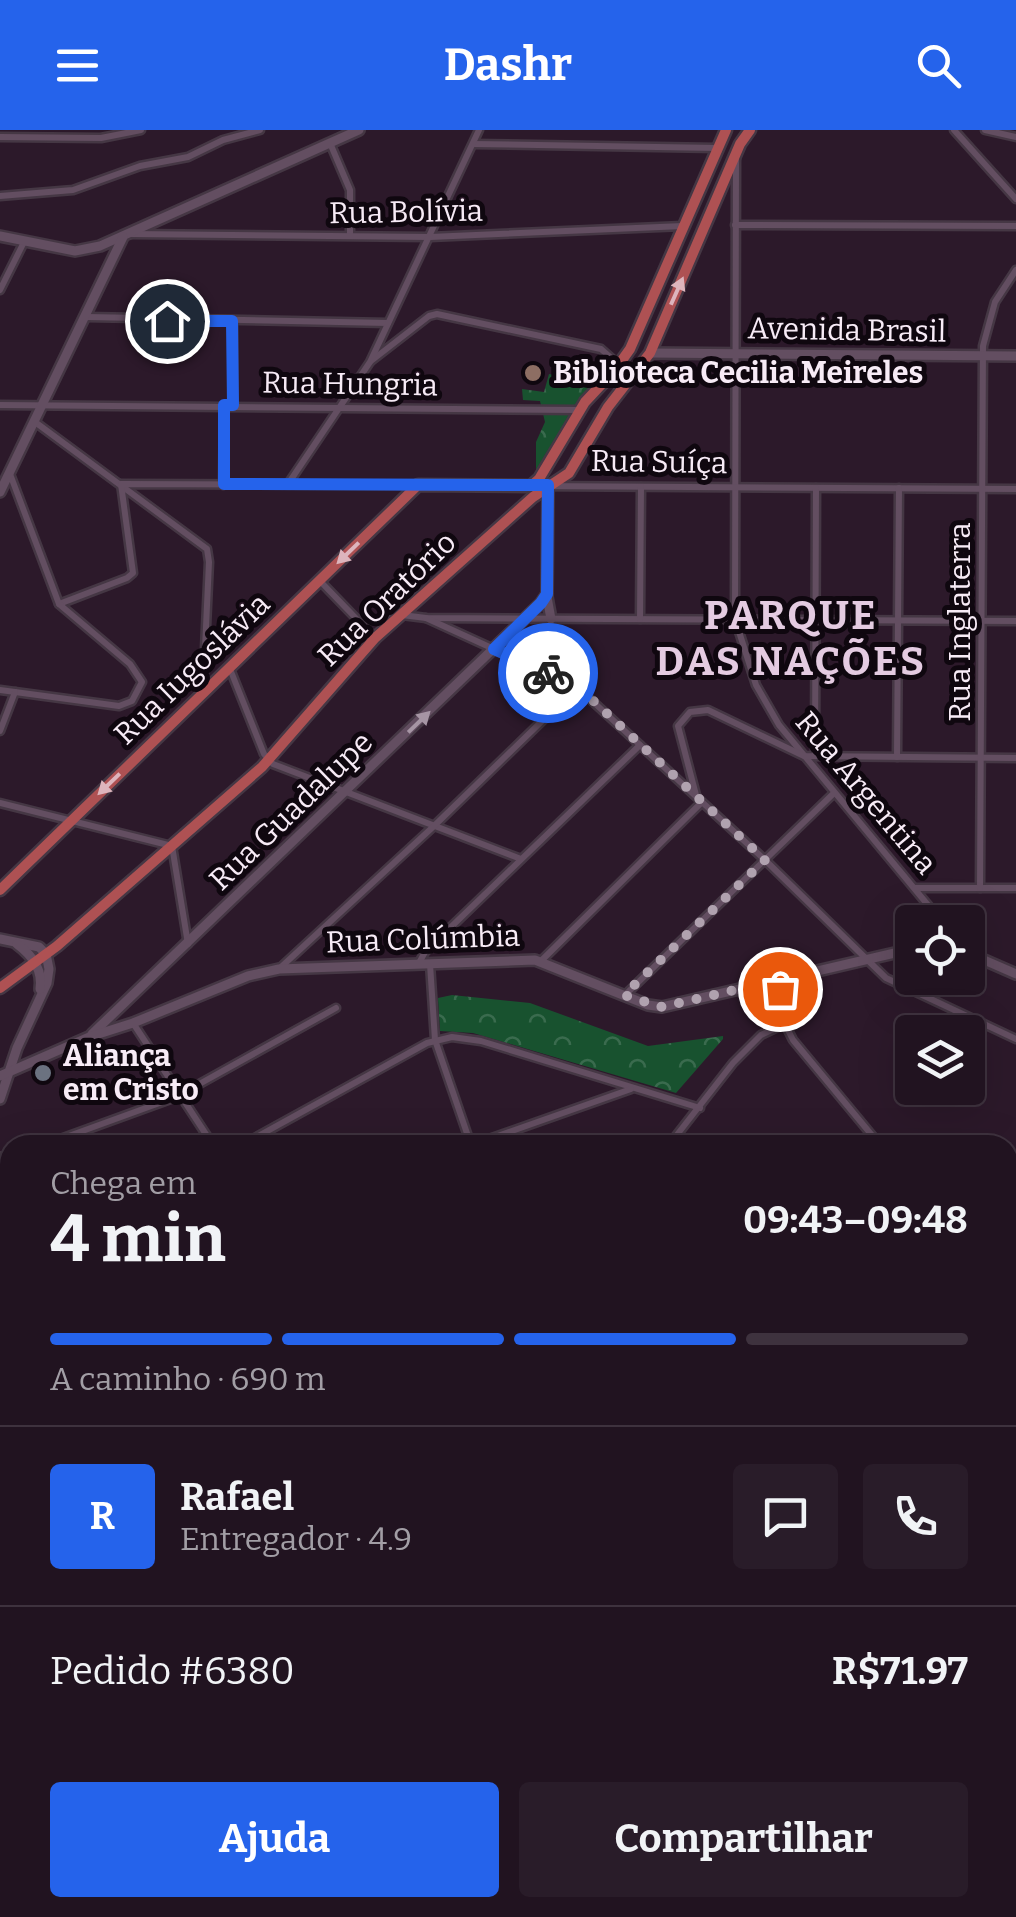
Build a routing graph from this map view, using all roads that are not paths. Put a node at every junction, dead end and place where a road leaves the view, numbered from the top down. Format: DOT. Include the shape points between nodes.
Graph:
graph roads {
  1 [pos="142,130"];
  2 [pos="260,130"];
  3 [pos="324,130"];
  4 [pos="359,130"];
  5 [pos="480,130"];
  6 [pos="726,130"];
  7 [pos="750,130"];
  8 [pos="954,130"];
  9 [pos="985,130"];
  10 [pos="0,136"];
  11 [pos="1016,137"];
  12 [pos="330,143"];
  13 [pos="473,144"];
  14 [pos="718,148"];
  15 [pos="736,154"];
  16 [pos="0,196"];
  17 [pos="1016,200"];
  18 [pos="734,225"];
  19 [pos="684,226"];
  20 [pos="1016,226"];
  21 [pos="0,236"];
  22 [pos="126,236"];
  23 [pos="350,236"];
  24 [pos="430,236"];
  25 [pos="24,241"];
  26 [pos="1016,270"];
  27 [pos="0,290"];
  28 [pos="87,317"];
  29 [pos="232,321"];
  30 [pos="387,326"];
  31 [pos="660,330"];
  32 [pos="401,338"];
  33 [pos="650,353"];
  34 [pos="677,353"];
  35 [pos="734,354"];
  36 [pos="983,356"];
  37 [pos="1016,356"];
  38 [pos="370,362"];
  39 [pos="619,365"];
  40 [pos="0,405"];
  41 [pos="43,405"];
  42 [pos="228,405"];
  43 [pos="341,407"];
  44 [pos="579,410"];
  45 [pos="35,422"];
  46 [pos="10,473"];
  47 [pos="121,484"];
  48 [pos="224,484"];
  49 [pos="287,485"];
  50 [pos="418,485"];
  51 [pos="548,485"];
  52 [pos="531,486"];
  53 [pos="641,486"];
  54 [pos="734,488"];
  55 [pos="816,488"];
  56 [pos="899,488"];
  57 [pos="982,489"];
  58 [pos="1016,489"];
  59 [pos="0,492"];
  60 [pos="320,580"];
  61 [pos="547,594"];
  62 [pos="60,604"];
  63 [pos="401,615"];
  64 [pos="426,618"];
  65 [pos="454,618"];
  66 [pos="526,618"];
  67 [pos="551,618"];
  68 [pos="640,619"];
  69 [pos="735,620"];
  70 [pos="816,620"];
  71 [pos="898,620"];
  72 [pos="982,621"];
  73 [pos="1016,621"];
  74 [pos="449,629"];
  75 [pos="375,638"];
  76 [pos="494,649"];
  77 [pos="229,668"];
  78 [pos="577,687"];
  79 [pos="0,690"];
  80 [pos="16,692"];
  81 [pos="203,694"];
  82 [pos="0,732"];
  83 [pos="640,745"];
  84 [pos="804,756"];
  85 [pos="814,756"];
  86 [pos="897,757"];
  87 [pos="982,758"];
  88 [pos="1016,758"];
  89 [pos="268,760"];
  90 [pos="346,792"];
  91 [pos="834,793"];
  92 [pos="699,799"];
  93 [pos="0,802"];
  94 [pos="71,821"];
  95 [pos="434,826"];
  96 [pos="172,846"];
  97 [pos="522,859"];
  98 [pos="765,860"];
  99 [pos="915,888"];
  100 [pos="934,888"];
  101 [pos="980,888"];
  102 [pos="1016,888"];
  103 [pos="0,890"];
  104 [pos="922,897"];
  105 [pos="928,905"];
  106 [pos="5,940"];
  107 [pos="188,945"];
  108 [pos="895,953"];
  109 [pos="46,954"];
  110 [pos="870,959"];
  111 [pos="985,960"];
  112 [pos="541,961"];
  113 [pos="34,963"];
  114 [pos="424,963"];
  115 [pos="278,969"];
  116 [pos="1016,974"];
  117 [pos="778,980"];
  118 [pos="0,988"];
  119 [pos="624,995"];
  120 [pos="39,998"];
  121 [pos="122,1008"];
  122 [pos="336,1008"];
  123 [pos="133,1023"];
  124 [pos="786,1023"];
  125 [pos="88,1037"];
  126 [pos="1016,1039"];
  127 [pos="435,1040"];
  128 [pos="4,1074"];
  129 [pos="634,1088"];
  130 [pos="181,1094"];
  131 [pos="0,1099"];
  132 [pos="700,1108"];
  133 [pos="71,1135"];
  134 [pos="207,1135"];
  135 [pos="260,1135"];
  136 [pos="468,1135"];
  137 [pos="500,1135"];
  138 [pos="678,1135"];
  139 [pos="872,1135"];
  1 -- 10 [label="street" via="101,138"];
  2 -- 16 [label="street" via="73,190"];
  3 -- 12 [label="street"];
  4 -- 12 [label="street"];
  5 -- 13 [label="street"];
  6 -- 14 [label="main road"];
  7 -- 15 [label="main road, Rua Oratório"];
  8 -- 17 [label="street"];
  9 -- 11 [label="street"];
  12 -- 22 [label="street"];
  12 -- 23 [label="street" via="350,190"];
  13 -- 14 [label="street"];
  13 -- 24 [label="street"];
  14 -- 19 [label="main road"];
  15 -- 18 [label="street, Rua Argentina"];
  31 -- 15 [label="main road, Rua Oratório, one-way"];
  18 -- 20 [label="street"];
  18 -- 35 [label="street, Rua Argentina"];
  19 -- 24 [label="street, Rua Bolívia"];
  19 -- 39 [label="main road"];
  21 -- 25 [label="street"];
  22 -- 23 [label="street, Rua Bolívia"];
  22 -- 25 [label="street" via="75,251"];
  22 -- 28 [label="street"];
  23 -- 24 [label="street, Rua Bolívia"];
  24 -- 30 [label="street"];
  25 -- 27 [label="street"];
  26 -- 36 [label="street, Rua Inglaterra" via="989,317"];
  28 -- 29 [label="street"];
  28 -- 41 [label="street"];
  29 -- 30 [label="street"];
  29 -- 42 [label="street"];
  30 -- 32 [label="street"];
  30 -- 38 [label="street"];
  31 -- 33 [label="main road, Rua Oratório"];
  31 -- 34 [label="street"];
  32 -- 38 [label="street"];
  32 -- 39 [label="street" via="437,314 601,349"];
  33 -- 34 [label="street, Avenida Brasil"];
  33 -- 51 [label="main road, Rua Oratório" via="569,473"];
  34 -- 35 [label="street, Avenida Brasil"];
  35 -- 36 [label="street, Avenida Brasil"];
  35 -- 54 [label="street, Rua Argentina"];
  36 -- 37 [label="street, Avenida Brasil"];
  36 -- 57 [label="street, Rua Inglaterra"];
  38 -- 43 [label="street"];
  39 -- 44 [label="main road"];
  40 -- 41 [label="street, Rua Hungria"];
  41 -- 42 [label="street, Rua Hungria"];
  41 -- 45 [label="street"];
  42 -- 43 [label="street, Rua Hungria"];
  42 -- 48 [label="street"];
  43 -- 44 [label="street, Rua Hungria"];
  43 -- 49 [label="street"];
  44 -- 52 [label="main road"];
  45 -- 46 [label="street"];
  45 -- 47 [label="street"];
  46 -- 59 [label="street"];
  46 -- 62 [label="street"];
  47 -- 48 [label="street, Rua Suíça"];
  47 -- 62 [label="street" via="133,572"];
  47 -- 81 [label="street" via="206,549"];
  48 -- 49 [label="street, Rua Suíça"];
  49 -- 50 [label="street, Rua Suíça"];
  50 -- 52 [label="main road, Rua Suíça"];
  50 -- 60 [label="main road, Rua Iugoslávia, one-way"];
  51 -- 52 [label="street, Rua Suíça"];
  51 -- 53 [label="street, Rua Suíça"];
  51 -- 61 [label="street"];
  51 -- 63 [label="main road, Rua Oratório"];
  53 -- 54 [label="street, Rua Suíça"];
  53 -- 68 [label="street"];
  54 -- 55 [label="street, Rua Suíça"];
  54 -- 69 [label="street, Rua Argentina"];
  55 -- 56 [label="street, Rua Suíça"];
  55 -- 70 [label="street"];
  56 -- 57 [label="street, Rua Suíça"];
  56 -- 71 [label="street"];
  57 -- 58 [label="street, Rua Suíça"];
  57 -- 72 [label="street, Rua Inglaterra"];
  60 -- 75 [label="street"];
  60 -- 77 [label="main road, Rua Iugoslávia"];
  61 -- 66 [label="street, Rua Guadalupe"];
  61 -- 67 [label="street"];
  62 -- 80 [label="street" via="141,676 140,688 120,706"];
  63 -- 64 [label="street"];
  63 -- 75 [label="main road, Rua Oratório"];
  64 -- 65 [label="street"];
  64 -- 74 [label="street"];
  65 -- 66 [label="street"];
  65 -- 74 [label="street"];
  66 -- 67 [label="street"];
  66 -- 76 [label="street, Rua Guadalupe"];
  67 -- 68 [label="street"];
  68 -- 69 [label="street"];
  69 -- 70 [label="street"];
  69 -- 84 [label="street, Rua Argentina" via="756,685"];
  70 -- 71 [label="street"];
  70 -- 85 [label="street"];
  71 -- 72 [label="street"];
  71 -- 86 [label="street"];
  72 -- 73 [label="street"];
  72 -- 87 [label="street, Rua Inglaterra"];
  74 -- 76 [label="street"];
  75 -- 89 [label="main road, Rua Oratório"];
  76 -- 78 [label="street"];
  90 -- 76 [label="street, Rua Guadalupe, one-way"];
  77 -- 81 [label="main road, Rua Iugoslávia"];
  77 -- 89 [label="street"];
  78 -- 83 [label="street"];
  78 -- 95 [label="street"];
  79 -- 80 [label="street"];
  80 -- 82 [label="street"];
  81 -- 94 [label="main road, Rua Iugoslávia, one-way"];
  83 -- 92 [label="street"];
  83 -- 97 [label="street"];
  84 -- 85 [label="street"];
  84 -- 91 [label="street, Rua Argentina"];
  84 -- 92 [label="street" via="714,712 695,710 678,730"];
  85 -- 86 [label="street"];
  86 -- 87 [label="street"];
  87 -- 88 [label="street"];
  87 -- 101 [label="street, Rua Inglaterra"];
  89 -- 90 [label="street"];
  89 -- 96 [label="main road, Rua Oratório"];
  90 -- 95 [label="street"];
  90 -- 107 [label="street, Rua Guadalupe"];
  91 -- 98 [label="street"];
  91 -- 99 [label="street, Rua Argentina"];
  92 -- 98 [label="street"];
  92 -- 112 [label="street"];
  93 -- 94 [label="street"];
  94 -- 96 [label="street"];
  94 -- 103 [label="main road, Rua Iugoslávia"];
  95 -- 97 [label="street"];
  95 -- 115 [label="street"];
  96 -- 107 [label="street"];
  96 -- 109 [label="main road, Rua Oratório"];
  97 -- 114 [label="street" via="425,952"];
  98 -- 110 [label="street"];
  98 -- 119 [label="street"];
  99 -- 100 [label="street"];
  99 -- 104 [label="street, Rua Argentina"];
  100 -- 101 [label="street"];
  100 -- 104 [label="street"];
  101 -- 102 [label="street"];
  104 -- 105 [label="street, Rua Argentina"];
  106 -- 109 [label="street"];
  106 -- 113 [label="street"];
  107 -- 121 [label="street, Rua Guadalupe"];
  108 -- 110 [label="street, Rua Colúmbia"];
  109 -- 113 [label="main road, Rua Oratório"];
  109 -- 120 [label="street" via="49,974"];
  110 -- 117 [label="street, Rua Colúmbia"];
  110 -- 126 [label="street" via="890,981"];
  111 -- 116 [label="street"];
  112 -- 114 [label="street, Rua Colúmbia"];
  112 -- 119 [label="street, Rua Colúmbia"];
  113 -- 118 [label="main road, Rua Oratório"];
  113 -- 120 [label="street" via="41,974"];
  114 -- 115 [label="street, Rua Colúmbia"];
  114 -- 127 [label="street"];
  115 -- 123 [label="street, Rua Colúmbia"];
  117 -- 119 [label="street, Rua Colúmbia" via="662,1007"];
  117 -- 124 [label="street"];
  120 -- 128 [label="street"];
  121 -- 123 [label="street"];
  121 -- 125 [label="street, Rua Guadalupe"];
  122 -- 130 [label="street"];
  123 -- 125 [label="street, Rua Colúmbia"];
  123 -- 130 [label="street"];
  124 -- 132 [label="street" via="756,1040"];
  124 -- 139 [label="street"];
  125 -- 128 [label="street, Rua Colúmbia"];
  127 -- 129 [label="street" via="472,1039"];
  127 -- 135 [label="street"];
  127 -- 136 [label="street"];
  128 -- 131 [label="street"];
  129 -- 132 [label="street"];
  129 -- 137 [label="street"];
  130 -- 133 [label="street"];
  130 -- 134 [label="street"];
  132 -- 138 [label="street"];
}
